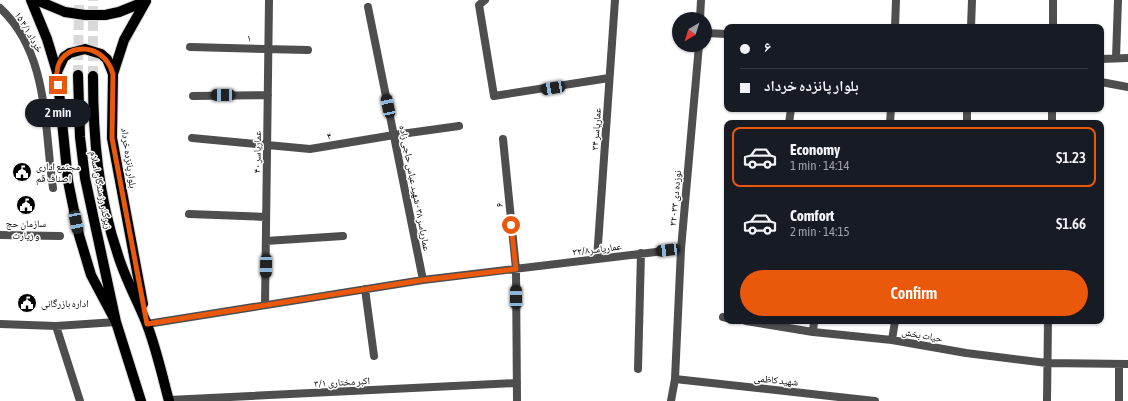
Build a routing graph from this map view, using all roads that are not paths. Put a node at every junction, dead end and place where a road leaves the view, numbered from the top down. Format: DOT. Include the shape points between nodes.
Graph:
graph roads {
  1 [pos="31,0"];
  2 [pos="36,0"];
  3 [pos="147,0"];
  4 [pos="269,0"];
  5 [pos="615,0"];
  6 [pos="701,0"];
  7 [pos="896,0"];
  8 [pos="972,0"];
  9 [pos="1053,0"];
  10 [pos="1118,0"];
  11 [pos="482,1"];
  12 [pos="368,7"];
  13 [pos="0,8"];
  14 [pos="700,12"];
  15 [pos="895,24"];
  16 [pos="971,24"];
  17 [pos="1053,24"];
  18 [pos="712,33"];
  19 [pos="724,34"];
  20 [pos="190,47"];
  21 [pos="268,49"];
  22 [pos="308,50"];
  23 [pos="698,52"];
  24 [pos="1116,58"];
  25 [pos="1128,58"];
  26 [pos="1104,59"];
  27 [pos="57,72"];
  28 [pos="113,74"];
  29 [pos="78,75"];
  30 [pos="93,76"];
  31 [pos="609,78"];
  32 [pos="1104,83"];
  33 [pos="1128,87"];
  34 [pos="268,95"];
  35 [pos="194,96"];
  36 [pos="459,126"];
  37 [pos="394,135"];
  38 [pos="192,138"];
  39 [pos="502,139"];
  40 [pos="267,144"];
  41 [pos="53,188"];
  42 [pos="189,214"];
  43 [pos="266,216"];
  44 [pos="0,235"];
  45 [pos="60,236"];
  46 [pos="343,236"];
  47 [pos="266,241"];
  48 [pos="681,249"];
  49 [pos="641,253"];
  50 [pos="118,256"];
  51 [pos="597,259"];
  52 [pos="516,269"];
  53 [pos="423,280"];
  54 [pos="365,289"];
  55 [pos="265,305"];
  56 [pos="116,322"];
  57 [pos="0,324"];
  58 [pos="147,324"];
  59 [pos="773,324"];
  60 [pos="814,324"];
  61 [pos="895,324"];
  62 [pos="1048,324"];
  63 [pos="56,326"];
  64 [pos="813,332"];
  65 [pos="892,340"];
  66 [pos="374,356"];
  67 [pos="1047,363"];
  68 [pos="1119,364"];
  69 [pos="1128,364"];
  70 [pos="638,369"];
  71 [pos="675,379"];
  72 [pos="516,383"];
  73 [pos="80,401"];
  74 [pos="141,401"];
  75 [pos="169,401"];
  76 [pos="517,401"];
  77 [pos="672,401"];
  78 [pos="875,401"];
  79 [pos="1047,401"];
  80 [pos="1119,401"];
  1 -- 27 [label="main road"];
  2 -- 3 [label="main road, bridge" via="65,12 104,15 126,10"];
  3 -- 28 [label="main road, بلوار پانزده خرداد" via="124,40"];
  4 -- 21 [label="street, عماریاسر ۴۰"];
  5 -- 31 [label="street, عماریاسر ۳۴"];
  6 -- 14 [label="street"];
  7 -- 15 [label="street"];
  8 -- 16 [label="street"];
  9 -- 17 [label="street"];
  10 -- 24 [label="street"];
  11 -- 31 [label="street" via="478,5 494,96"];
  12 -- 37 [label="street, عماریاسر ۳۸ - شهید عباس حاجی زاده"];
  13 -- 41 [label="street, ۱۵ خرداد ۴/۱" via="8,15 34,59 41,86"];
  18 -- 19 [label="street"];
  20 -- 21 [label="street, ۱"];
  21 -- 22 [label="street, ۱"];
  21 -- 34 [label="street, عماریاسر ۴۰"];
  23 -- 48 [label="street, ۳۲ - نوزده دی ۳۳"];
  24 -- 25 [label="street"];
  24 -- 26 [label="street"];
  27 -- 28 [label="main road, bridge" via="59,64 70,53 86,49 107,59"];
  27 -- 56 [label="main road" via="68,181 78,235 91,275"];
  28 -- 58 [label="main road, بلوار پانزده خرداد" via="112,138"];
  29 -- 56 [label="main road, زیرگذر رزمندگان اسلام" via="79,130 85,178"];
  30 -- 50 [label="main road, زیرگذر رزمندگان اسلام" via="94,138 99,176"];
  31 -- 51 [label="street, عماریاسر ۳۴"];
  32 -- 33 [label="street"];
  34 -- 35 [label="street"];
  34 -- 40 [label="street, عماریاسر ۴۰"];
  36 -- 37 [label="street, ۴"];
  37 -- 40 [label="street, ۴" via="310,149"];
  37 -- 53 [label="street, عماریاسر ۳۸ - شهید عباس حاجی زاده"];
  38 -- 40 [label="street, ۴"];
  39 -- 52 [label="street, ۶"];
  40 -- 43 [label="street, عماریاسر ۴۰"];
  42 -- 43 [label="street"];
  43 -- 47 [label="street, عماریاسر ۴۰"];
  44 -- 45 [label="street"];
  46 -- 47 [label="street"];
  47 -- 55 [label="street, عماریاسر ۴۰"];
  48 -- 49 [label="street, عماریاسر۳۲/۸"];
  48 -- 71 [label="street, ۳۲ - نوزده دی ۳۳"];
  49 -- 51 [label="street, عماریاسر۳۲/۸"];
  49 -- 70 [label="street"];
  50 -- 58 [label="main road, بلوار پانزده خرداد"];
  51 -- 52 [label="street, عماریاسر۳۲/۸"];
  52 -- 53 [label="street, عماریاسر۳۲/۸"];
  52 -- 72 [label="street, ۶"];
  53 -- 54 [label="street, عماریاسر۳۲/۸"];
  54 -- 55 [label="street, عماریاسر۳۲/۸"];
  54 -- 66 [label="street"];
  55 -- 58 [label="street, عماریاسر۳۲/۸"];
  56 -- 63 [label="street"];
  56 -- 74 [label="main road"];
  57 -- 63 [label="street"];
  58 -- 75 [label="main road, بلوار پانزده خرداد"];
  59 -- 64 [label="street, حیات بخش"];
  60 -- 64 [label="street"];
  61 -- 65 [label="street"];
  62 -- 67 [label="street"];
  63 -- 73 [label="street"];
  64 -- 65 [label="street, حیات بخش"];
  65 -- 67 [label="street, حیات بخش"];
  67 -- 68 [label="street, حیات بخش"];
  67 -- 79 [label="street"];
  68 -- 69 [label="street, حیات بخش"];
  68 -- 80 [label="street"];
  71 -- 77 [label="street, ۳۲ - نوزده دی ۳۳"];
  71 -- 78 [label="street, شهید کاظمی"];
  72 -- 75 [label="street, ۳/۱ اکبر مختاری"];
  72 -- 76 [label="street, ۶"];
}
